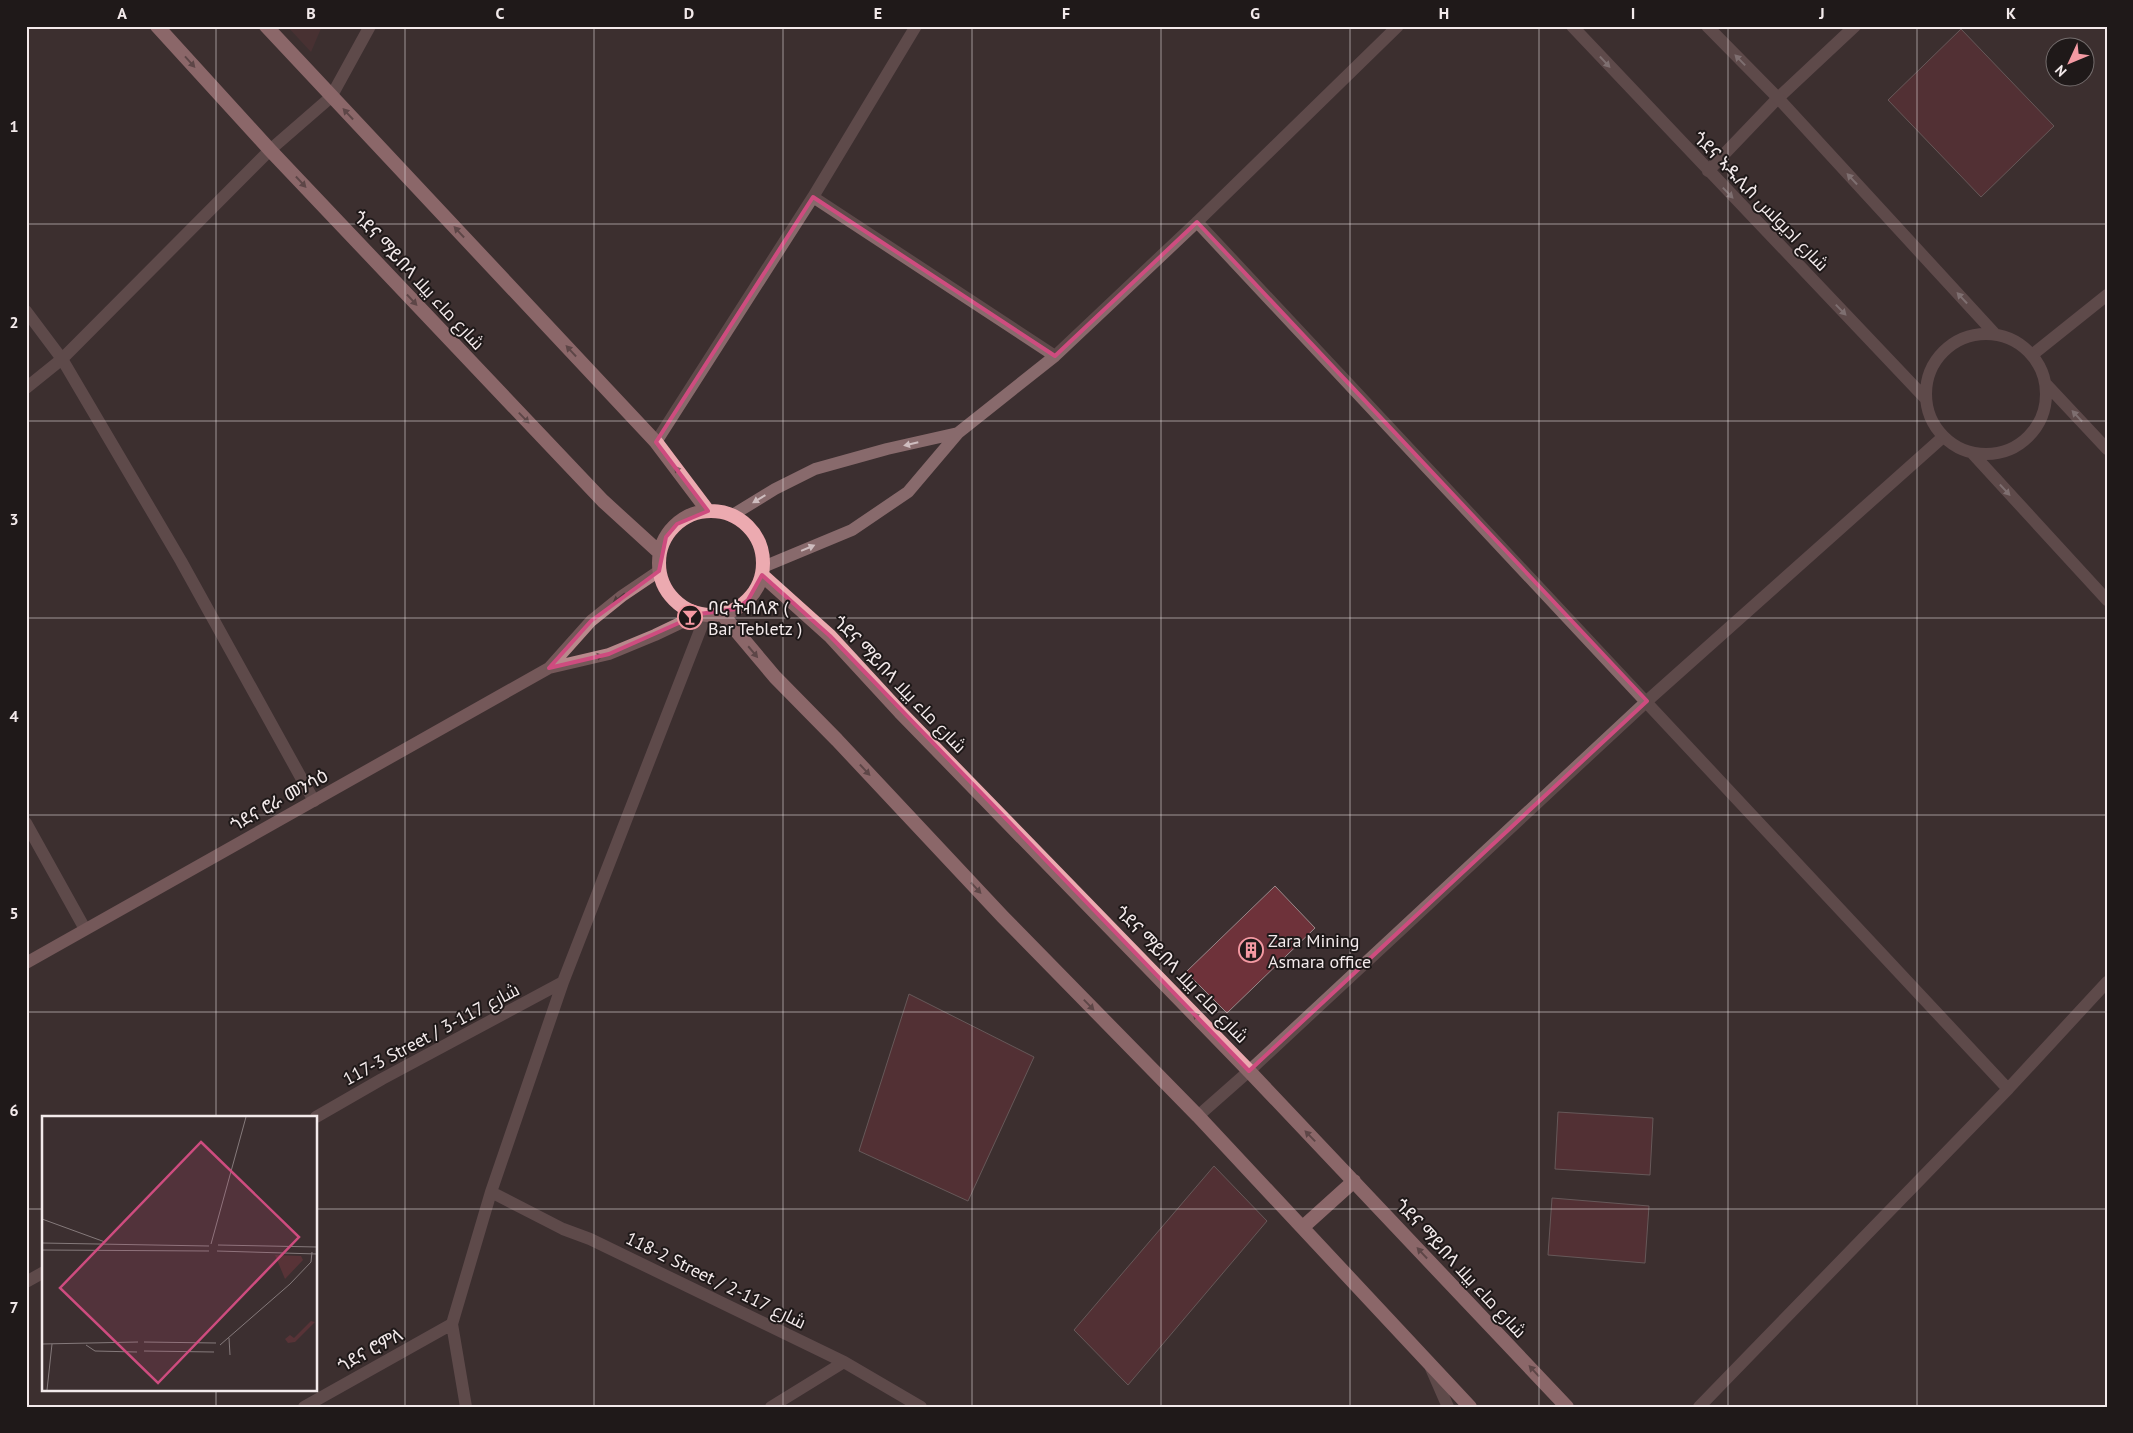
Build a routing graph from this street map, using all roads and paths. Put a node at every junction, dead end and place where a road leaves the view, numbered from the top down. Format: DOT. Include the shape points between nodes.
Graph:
graph roads {
  1 [pos="158,26"];
  2 [pos="266,26"];
  3 [pos="370,26"];
  4 [pos="916,26"];
  5 [pos="1398,26"];
  6 [pos="1572,26"];
  7 [pos="1707,26"];
  8 [pos="1855,26"];
  9 [pos="331,96"];
  10 [pos="1778,98"];
  11 [pos="270,150"];
  12 [pos="1708,171"];
  13 [pos="813,197"];
  14 [pos="1197,222"];
  15 [pos="2107,295"];
  16 [pos="26,311"];
  17 [pos="1995,334"];
  18 [pos="2032,355"];
  19 [pos="1055,356"];
  20 [pos="62,359"];
  21 [pos="2046,384"];
  22 [pos="26,388"];
  23 [pos="1926,399"];
  24 [pos="958,433"];
  25 [pos="1943,437"];
  26 [pos="656,442"];
  27 [pos="2107,449"];
  28 [pos="1972,454"];
  29 [pos="708,512"];
  30 [pos="731,516"];
  31 [pos="660,553"];
  32 [pos="659,571"];
  33 [pos="763,571"];
  34 [pos="2107,600"];
  35 [pos="722,614"];
  36 [pos="703,615"];
  37 [pos="548,668"];
  38 [pos="1647,701"];
  39 [pos="314,801"];
  40 [pos="26,823"];
  41 [pos="85,929"];
  42 [pos="26,963"];
  43 [pos="563,982"];
  44 [pos="2107,982"];
  45 [pos="1249,1071"];
  46 [pos="2008,1089"];
  47 [pos="318,1116"];
  48 [pos="1198,1116"];
  49 [pos="1354,1181"];
  50 [pos="492,1192"];
  51 [pos="1303,1227"];
  52 [pos="42,1273"];
  53 [pos="26,1282"];
  54 [pos="452,1324"];
  55 [pos="844,1362"];
  56 [pos="1429,1363"];
  57 [pos="304,1407"];
  58 [pos="466,1407"];
  59 [pos="771,1407"];
  60 [pos="921,1407"];
  61 [pos="1448,1407"];
  62 [pos="1470,1407"];
  63 [pos="1567,1407"];
  64 [pos="1699,1407"];
  1 -- 11 [label="highway, ጎደና ማይበላ شارع ماء بيلا, one-way"];
  2 -- 9 [label="highway"];
  3 -- 9 [label="street"];
  4 -- 13 [label="street"];
  5 -- 14 [label="street"];
  6 -- 12 [label="street, ጎደና ኣዱሊስ شارع اديولس, one-way"];
  10 -- 7 [label="street, one-way"];
  8 -- 10 [label="street"];
  9 -- 11 [label="street"];
  26 -- 9 [label="highway, one-way"];
  10 -- 12 [label="street"];
  17 -- 10 [label="street, one-way"];
  11 -- 20 [label="street"];
  11 -- 31 [label="highway, ጎደና ማይበላ شارع ماء بيلا, one-way" via="603,500"];
  12 -- 23 [label="street, ጎደና ኣዱሊስ شارع اديولس, one-way"];
  13 -- 19 [label="street"];
  13 -- 26 [label="street"];
  14 -- 19 [label="street"];
  14 -- 38 [label="street"];
  15 -- 18 [label="street"];
  16 -- 20 [label="street"];
  17 -- 18 [label="street" via="2009,338"];
  17 -- 23 [label="street" via="1976,334 1945,350 1927,381"];
  18 -- 21 [label="street"];
  19 -- 24 [label="street"];
  20 -- 22 [label="street"];
  20 -- 39 [label="street" via="181,561"];
  27 -- 21 [label="street, one-way"];
  21 -- 28 [label="street" via="2047,404 2040,423 2028,439 2012,450 1992,455"];
  23 -- 25 [label="street" via="1928,413"];
  24 -- 30 [label="street, one-way" via="815,470 775,489"];
  33 -- 24 [label="street, one-way" via="852,530 908,492"];
  25 -- 28 [label="street"];
  25 -- 38 [label="street"];
  29 -- 26 [label="highway, one-way"];
  28 -- 34 [label="street, one-way"];
  29 -- 30 [label="highway"];
  29 -- 31 [label="highway" via="691,515 677,524 666,537"];
  30 -- 33 [label="highway" via="745,524 755,536 762,551"];
  31 -- 32 [label="highway"];
  32 -- 36 [label="highway" via="667,590 680,606"];
  32 -- 37 [label="main road, ጎደና ሮራ መንሳዕ, one-way" via="591,622"];
  33 -- 35 [label="highway" via="757,589 748,600"];
  45 -- 33 [label="highway, ጎደና ማይበላ شارع ماء بيلا, one-way" via="830,636"];
  35 -- 36 [label="highway"];
  35 -- 48 [label="highway, one-way" via="775,678"];
  37 -- 36 [label="main road, ጎደና ሮራ መንሳዕ, one-way" via="609,654"];
  36 -- 43 [label="street"];
  37 -- 39 [label="main road, ጎደና ሮራ መንሳዕ"];
  38 -- 45 [label="street"];
  38 -- 46 [label="street"];
  39 -- 41 [label="main road, ጎደና ሮራ መንሳዕ"];
  40 -- 41 [label="street"];
  41 -- 42 [label="main road, ጎደና ሮራ መንሳዕ"];
  43 -- 47 [label="street, 117-3 Street / شارع 117-3"];
  43 -- 50 [label="street"];
  44 -- 46 [label="street"];
  45 -- 48 [label="street"];
  49 -- 45 [label="highway, ጎደና ማይበላ شارع ماء بيلا, one-way"];
  46 -- 64 [label="street"];
  48 -- 51 [label="highway"];
  49 -- 51 [label="highway"];
  63 -- 49 [label="highway, ጎደና ማይበላ شارع ماء بيلا, one-way"];
  50 -- 54 [label="street"];
  50 -- 55 [label="street, 118-2 Street / شارع 117-2"];
  51 -- 56 [label="highway"];
  52 -- 53 [label="street"];
  54 -- 57 [label="street, ጎደና ሮምለ"];
  54 -- 58 [label="street"];
  55 -- 59 [label="street"];
  55 -- 60 [label="street, 118-2 Street / شارع 117-2"];
  56 -- 61 [label="street"];
  56 -- 62 [label="highway"];
}
